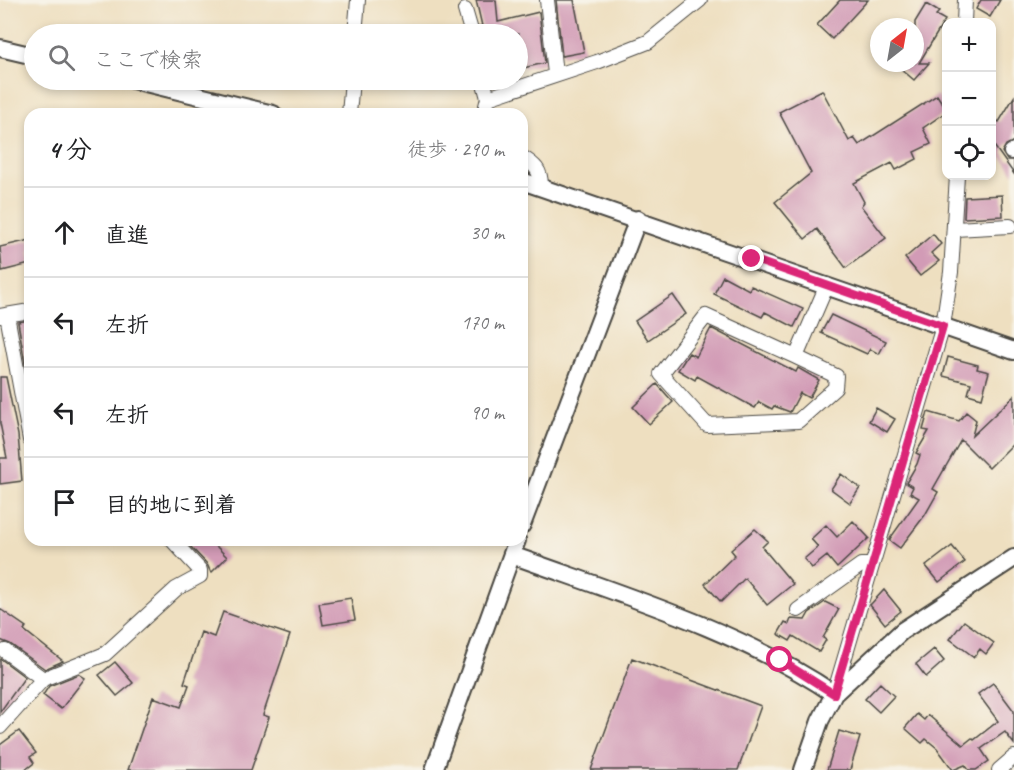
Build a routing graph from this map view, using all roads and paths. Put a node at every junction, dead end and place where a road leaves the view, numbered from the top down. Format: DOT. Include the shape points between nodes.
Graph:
graph roads {
  1 [pos="358,0"];
  2 [pos="547,0"];
  3 [pos="700,0"];
  4 [pos="965,0"];
  5 [pos="465,10"];
  6 [pos="964,18"];
  7 [pos="357,24"];
  8 [pos="469,24"];
  9 [pos="0,48"];
  10 [pos="24,54"];
  11 [pos="555,74"];
  12 [pos="528,84"];
  13 [pos="174,90"];
  14 [pos="351,90"];
  15 [pos="486,90"];
  16 [pos="510,90"];
  17 [pos="488,98"];
  18 [pos="248,108"];
  19 [pos="350,108"];
  20 [pos="486,108"];
  21 [pos="528,161"];
  22 [pos="957,180"];
  23 [pos="528,183"];
  24 [pos="541,186"];
  25 [pos="638,219"];
  26 [pos="1010,226"];
  27 [pos="955,229"];
  28 [pos="827,285"];
  29 [pos="24,312"];
  30 [pos="3,315"];
  31 [pos="943,326"];
  32 [pos="1014,351"];
  33 [pos="796,357"];
  34 [pos="24,412"];
  35 [pos="528,509"];
  36 [pos="178,546"];
  37 [pos="514,547"];
  38 [pos="1014,558"];
  39 [pos="871,565"];
  40 [pos="798,610"];
  41 [pos="5,651"];
  42 [pos="43,680"];
  43 [pos="834,694"];
  44 [pos="0,727"];
  45 [pos="1014,757"];
  46 [pos="434,770"];
  47 [pos="803,770"];
  48 [pos="999,770"];
  1 -- 7 [label="street"];
  2 -- 11 [label="street"];
  3 -- 11 [label="street" via="648,42"];
  4 -- 6 [label="street"];
  5 -- 8 [label="street"];
  9 -- 10 [label="street"];
  11 -- 12 [label="street"];
  13 -- 18 [label="street"];
  14 -- 19 [label="street"];
  15 -- 17 [label="street"];
  16 -- 17 [label="street"];
  17 -- 20 [label="street"];
  21 -- 24 [label="street" via="541,174"];
  22 -- 27 [label="street"];
  23 -- 24 [label="street"];
  24 -- 25 [label="street"];
  25 -- 28 [label="street"];
  25 -- 35 [label="street"];
  26 -- 27 [label="street"];
  27 -- 31 [label="street"];
  28 -- 31 [label="street"];
  28 -- 33 [label="street"];
  29 -- 30 [label="street"];
  30 -- 34 [label="street"];
  31 -- 32 [label="street"];
  31 -- 39 [label="street"];
  33 -- 33 [label="street" via="706,316 661,374 707,425 798,422 835,388 836,376"];
  36 -- 42 [label="street" via="200,570 200,576 176,589 105,654"];
  37 -- 43 [label="street" via="780,660"];
  37 -- 46 [label="street"];
  38 -- 43 [label="street" via="902,631"];
  39 -- 40 [label="street" via="861,565"];
  39 -- 43 [label="street"];
  41 -- 42 [label="street"];
  42 -- 44 [label="street"];
  43 -- 47 [label="street"];
  45 -- 48 [label="street"];
}
